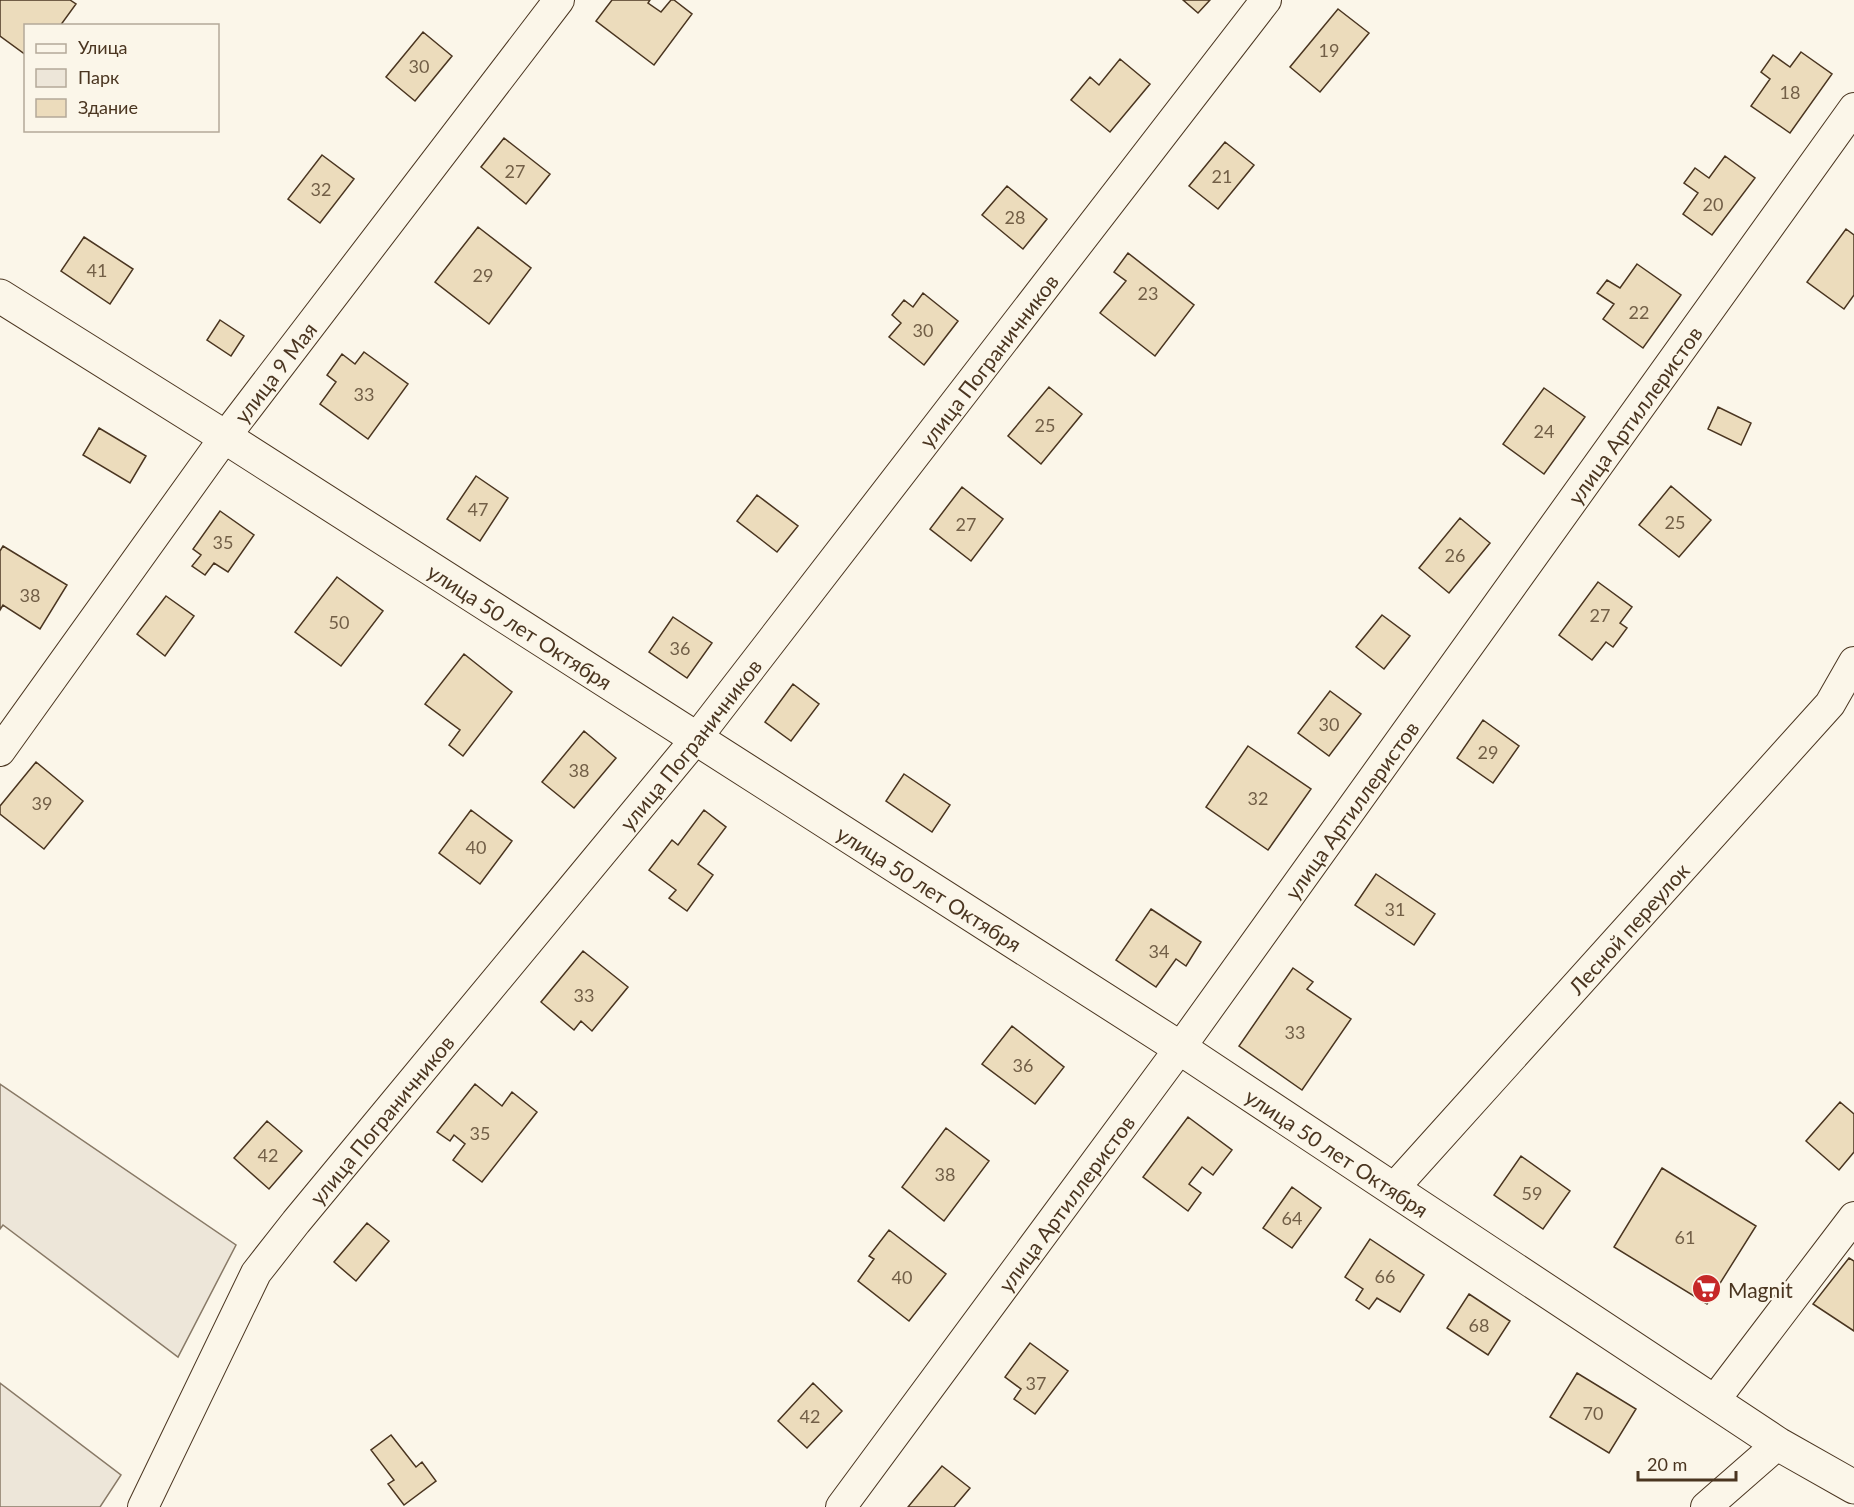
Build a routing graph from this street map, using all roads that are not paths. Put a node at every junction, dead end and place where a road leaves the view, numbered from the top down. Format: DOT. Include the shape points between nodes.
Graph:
graph roads {
  1 [pos="559,0"];
  2 [pos="1266,0"];
  3 [pos="1854,108"];
  4 [pos="0,296"];
  5 [pos="225,437"];
  6 [pos="1854,662"];
  7 [pos="695,740"];
  8 [pos="0,751"];
  9 [pos="1180,1048"];
  10 [pos="1394,1188"];
  11 [pos="1854,1217"];
  12 [pos="1714,1401"];
  13 [pos="1778,1444"];
  14 [pos="1848,1477"];
  15 [pos="143,1507"];
  16 [pos="841,1507"];
  17 [pos="1706,1507"];
  1 -- 5 [label="street, улица 9 Мая"];
  2 -- 7 [label="street, улица Пограничников"];
  3 -- 9 [label="street, улица Артиллеристов"];
  4 -- 5 [label="street, улица 50 лет Октября"];
  5 -- 7 [label="street, улица 50 лет Октября"];
  5 -- 8 [label="street, улица 9 Мая"];
  6 -- 10 [label="street, Лесной переулок" via="1830,704"];
  7 -- 9 [label="street, улица 50 лет Октября"];
  7 -- 15 [label="street, улица Пограничников" via="256,1273"];
  9 -- 10 [label="street, улица 50 лет Октября"];
  9 -- 16 [label="street, улица Артиллеристов"];
  10 -- 12 [label="street, улица 50 лет Октября"];
  11 -- 12 [label="street"];
  12 -- 13 [label="street, улица 50 лет Октября"];
  13 -- 14 [label="street, улица 50 лет Октября"];
  13 -- 17 [label="street"];
}
